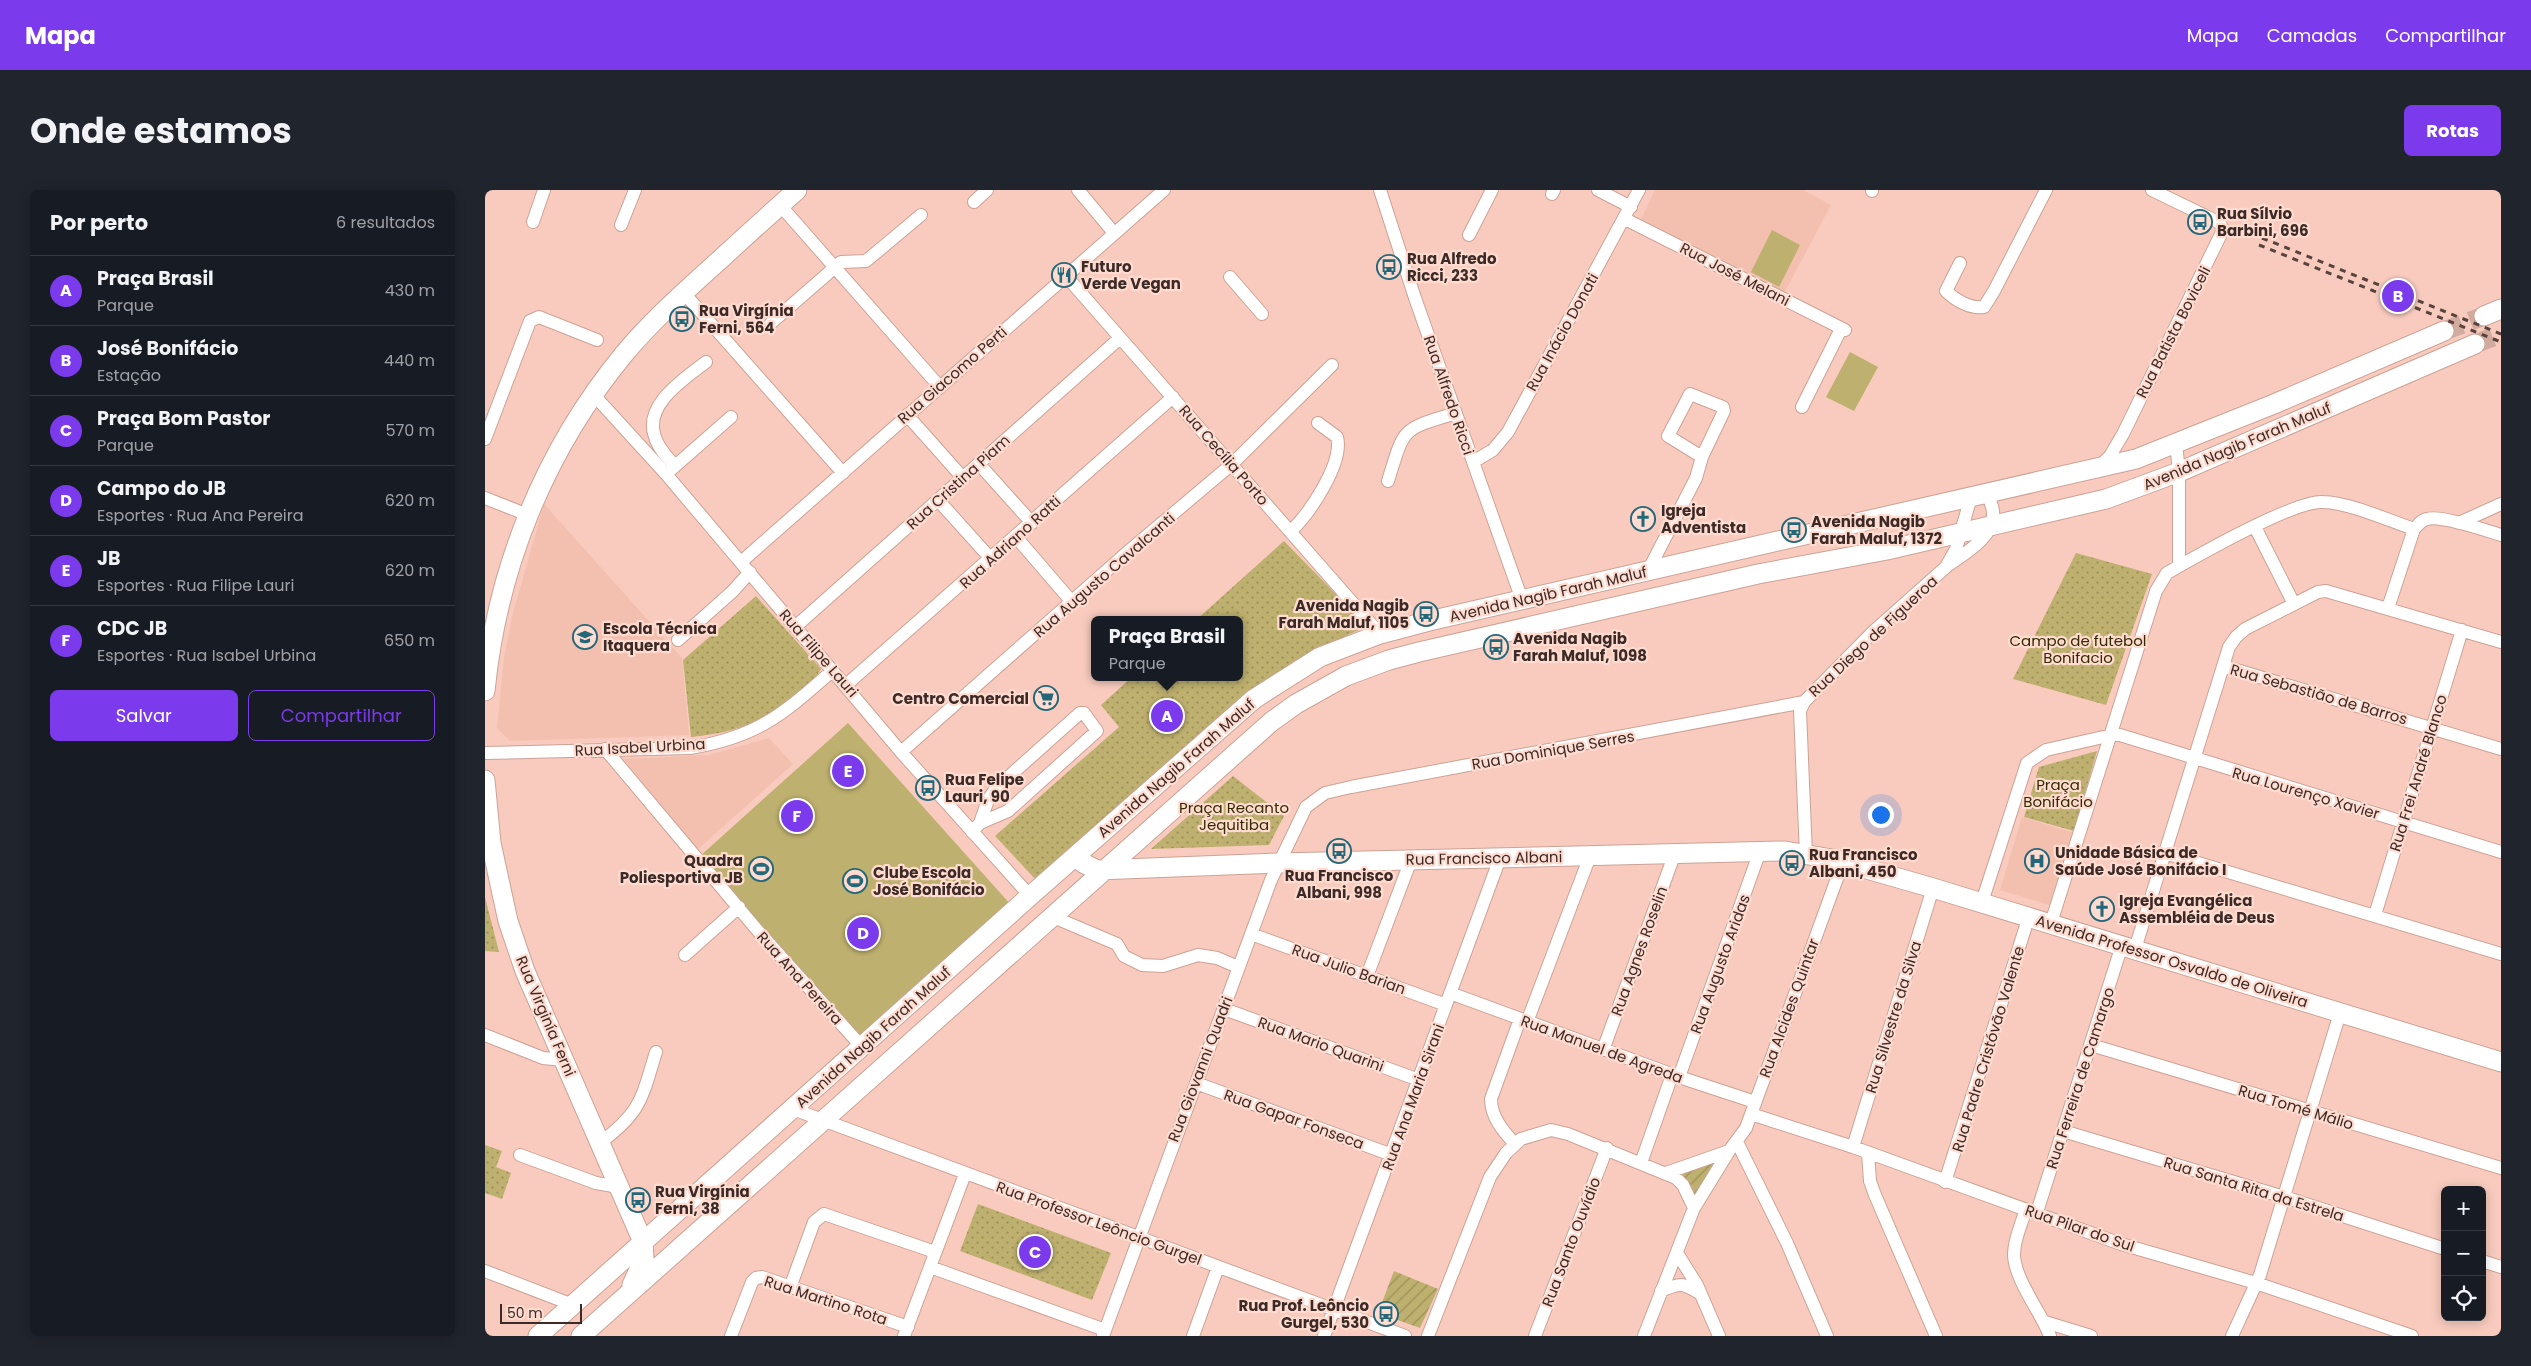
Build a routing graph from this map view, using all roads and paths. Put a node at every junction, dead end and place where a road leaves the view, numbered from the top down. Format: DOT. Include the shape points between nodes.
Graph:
graph roads {
  1 [pos="544,190"];
  2 [pos="635,190"];
  3 [pos="797,190"];
  4 [pos="987,190"];
  5 [pos="1079,190"];
  6 [pos="1164,190"];
  7 [pos="1381,190"];
  8 [pos="1493,190"];
  9 [pos="1598,190"];
  10 [pos="1639,190"];
  11 [pos="2045,190"];
  12 [pos="2157,191"];
  13 [pos="974,202"];
  14 [pos="780,205"];
  15 [pos="1631,207"];
  16 [pos="921,215"];
  17 [pos="1625,218"];
  18 [pos="533,222"];
  19 [pos="621,225"];
  20 [pos="1114,233"];
  21 [pos="1469,235"];
  22 [pos="1960,263"];
  23 [pos="835,267"];
  24 [pos="1066,276"];
  25 [pos="1230,277"];
  26 [pos="683,292"];
  27 [pos="1262,314"];
  28 [pos="771,323"];
  29 [pos="2444,332"];
  30 [pos="1120,338"];
  31 [pos="597,340"];
  32 [pos="2475,344"];
  33 [pos="706,362"];
  34 [pos="1332,365"];
  35 [pos="939,386"];
  36 [pos="593,394"];
  37 [pos="1173,398"];
  38 [pos="1802,407"];
  39 [pos="1455,413"];
  40 [pos="907,415"];
  41 [pos="731,417"];
  42 [pos="1318,424"];
  43 [pos="2123,434"];
  44 [pos="485,439"];
  45 [pos="2176,443"];
  46 [pos="1702,457"];
  47 [pos="2136,459"];
  48 [pos="1473,462"];
  49 [pos="979,464"];
  50 [pos="1232,464"];
  51 [pos="2097,469"];
  52 [pos="670,470"];
  53 [pos="843,472"];
  54 [pos="2179,472"];
  55 [pos="963,478"];
  56 [pos="1388,481"];
  57 [pos="1979,495"];
  58 [pos="485,498"];
  59 [pos="938,500"];
  60 [pos="2501,504"];
  61 [pos="528,515"];
  62 [pos="1032,523"];
  63 [pos="2459,523"];
  64 [pos="1991,525"];
  65 [pos="2255,527"];
  66 [pos="2414,529"];
  67 [pos="1291,531"];
  68 [pos="1961,531"];
  69 [pos="2501,535"];
  70 [pos="1016,537"];
  71 [pos="991,560"];
  72 [pos="741,562"];
  73 [pos="2179,566"];
  74 [pos="1945,567"];
  75 [pos="1648,571"];
  76 [pos="750,572"];
  77 [pos="1522,600"];
  78 [pos="1072,602"];
  79 [pos="2294,604"];
  80 [pos="2388,608"];
  81 [pos="488,624"];
  82 [pos="795,626"];
  83 [pos="2461,630"];
  84 [pos="1510,632"];
  85 [pos="1380,634"];
  86 [pos="678,640"];
  87 [pos="2501,642"];
  88 [pos="2223,666"];
  89 [pos="833,670"];
  90 [pos="846,685"];
  91 [pos="485,691"];
  92 [pos="1803,702"];
  93 [pos="2433,728"];
  94 [pos="2112,735"];
  95 [pos="605,749"];
  96 [pos="2501,749"];
  97 [pos="901,752"];
  98 [pos="485,753"];
  99 [pos="2195,760"];
  100 [pos="485,780"];
  101 [pos="1306,807"];
  102 [pos="2403,822"];
  103 [pos="976,828"];
  104 [pos="488,845"];
  105 [pos="1761,851"];
  106 [pos="2501,852"];
  107 [pos="1080,853"];
  108 [pos="1675,853"];
  109 [pos="2165,853"];
  110 [pos="1806,855"];
  111 [pos="1590,856"];
  112 [pos="1500,858"];
  113 [pos="1411,860"];
  114 [pos="1279,862"];
  115 [pos="1843,862"];
  116 [pos="1113,866"];
  117 [pos="1933,888"];
  118 [pos="1023,902"];
  119 [pos="1982,902"];
  120 [pos="739,908"];
  121 [pos="1055,912"];
  122 [pos="2375,915"];
  123 [pos="2029,916"];
  124 [pos="2051,923"];
  125 [pos="1036,930"];
  126 [pos="1251,934"];
  127 [pos="2129,947"];
  128 [pos="2501,954"];
  129 [pos="685,955"];
  130 [pos="1238,966"];
  131 [pos="1367,976"];
  132 [pos="1448,999"];
  133 [pos="1224,1009"];
  134 [pos="2340,1013"];
  135 [pos="1524,1021"];
  136 [pos="485,1035"];
  137 [pos="2091,1045"];
  138 [pos="862,1047"];
  139 [pos="1603,1050"];
  140 [pos="656,1052"];
  141 [pos="564,1060"];
  142 [pos="2501,1062"];
  143 [pos="1676,1076"];
  144 [pos="1419,1080"];
  145 [pos="1196,1083"];
  146 [pos="1753,1108"];
  147 [pos="793,1109"];
  148 [pos="2310,1111"];
  149 [pos="822,1121"];
  150 [pos="2063,1131"];
  151 [pos="600,1143"];
  152 [pos="1515,1144"];
  153 [pos="1733,1146"];
  154 [pos="1853,1147"];
  155 [pos="1607,1148"];
  156 [pos="1868,1153"];
  157 [pos="1391,1155"];
  158 [pos="520,1156"];
  159 [pos="1641,1163"];
  160 [pos="2501,1168"];
  161 [pos="1666,1173"];
  162 [pos="965,1174"];
  163 [pos="1945,1182"];
  164 [pos="619,1187"];
  165 [pos="2284,1197"];
  166 [pos="1696,1205"];
  167 [pos="2031,1210"];
  168 [pos="1139,1238"];
  169 [pos="643,1242"];
  170 [pos="2441,1248"];
  171 [pos="935,1252"];
  172 [pos="1677,1253"];
  173 [pos="2486,1262"];
  174 [pos="930,1267"];
  175 [pos="1218,1267"];
  176 [pos="2501,1267"];
  177 [pos="485,1271"];
  178 [pos="2256,1283"];
  179 [pos="791,1285"];
  180 [pos="630,1291"];
  181 [pos="1661,1291"];
  182 [pos="1701,1294"];
  183 [pos="573,1305"];
  184 [pos="1333,1310"];
  185 [pos="2045,1322"];
  186 [pos="906,1332"];
  187 [pos="1104,1333"];
  188 [pos="538,1336"];
  189 [pos="581,1336"];
  190 [pos="731,1336"];
  191 [pos="1193,1336"];
  192 [pos="1323,1336"];
  193 [pos="1405,1336"];
  194 [pos="1428,1336"];
  195 [pos="1535,1336"];
  196 [pos="1644,1336"];
  197 [pos="1719,1336"];
  198 [pos="1827,1336"];
  199 [pos="1936,1336"];
  200 [pos="2050,1336"];
  201 [pos="2091,1336"];
  202 [pos="2232,1336"];
  203 [pos="2412,1336"];
  1 -- 18 [label="street"];
  2 -- 19 [label="street"];
  3 -- 14 [label="main road"];
  4 -- 13 [label="street"];
  5 -- 20 [label="street"];
  6 -- 20 [label="street, Rua Giacomo Perti"];
  7 -- 39 [label="street, Rua Alfredo Ricci"];
  8 -- 21 [label="street"];
  9 -- 15 [label="street"];
  10 -- 15 [label="street, Rua Inácio Donati"];
  11 -- 22 [label="street" via="1984,308 1975,308 1946,291"];
  12 -- 43 [label="street, Rua Batista Boviceli" via="2220,223 2223,230"];
  14 -- 23 [label="street"];
  14 -- 26 [label="main road"];
  15 -- 17 [label="street, Rua Inácio Donati"];
  16 -- 23 [label="street" via="866,261 844,260"];
  17 -- 38 [label="street, Rua José Melani" via="1843,330"];
  17 -- 48 [label="street, Rua Inácio Donati" via="1508,432 1493,450"];
  20 -- 24 [label="street, Rua Giacomo Perti"];
  23 -- 28 [label="street"];
  23 -- 35 [label="street"];
  24 -- 30 [label="street, Rua Cecília Porto"];
  24 -- 35 [label="street, Rua Giacomo Perti"];
  25 -- 27 [label="street"];
  26 -- 36 [label="main road" via="625,353"];
  26 -- 53 [label="street"];
  29 -- 45 [label="main road, Avenida Nagib Farah Maluf"];
  30 -- 37 [label="street, Rua Cecília Porto"];
  30 -- 49 [label="street, Rua Cristina Piam"];
  31 -- 44 [label="street" via="539,317 531,321"];
  32 -- 54 [label="main road, Avenida Nagib Farah Maluf"];
  33 -- 52 [label="street" via="678,384 653,416 655,439"];
  34 -- 50 [label="street, Rua Augusto Cavalcanti"];
  35 -- 40 [label="street, Rua Giacomo Perti"];
  36 -- 52 [label="street"];
  36 -- 61 [label="main road" via="559,448"];
  37 -- 50 [label="street, Rua Cecília Porto"];
  37 -- 62 [label="street, Rua Adriano Ratti"];
  39 -- 48 [label="street, Rua Alfredo Ricci"];
  39 -- 56 [label="street" via="1414,426 1408,431 1401,439"];
  40 -- 53 [label="street, Rua Giacomo Perti"];
  40 -- 55 [label="street"];
  41 -- 52 [label="street"];
  42 -- 67 [label="street" via="1337,437 1337,451 1321,495"];
  43 -- 47 [label="street"];
  43 -- 51 [label="street, Rua Batista Boviceli" via="2110,456"];
  45 -- 47 [label="main road, Avenida Nagib Farah Maluf"];
  45 -- 54 [label="street"];
  46 -- 46 [label="street" via="1725,408 1690,394 1668,436"];
  46 -- 75 [label="street" via="1696,478"];
  47 -- 51 [label="main road, Avenida Nagib Farah Maluf"];
  48 -- 77 [label="street, Rua Alfredo Ricci"];
  49 -- 55 [label="street, Rua Cristina Piam"];
  49 -- 62 [label="street"];
  50 -- 67 [label="street, Rua Cecília Porto"];
  50 -- 78 [label="street, Rua Augusto Cavalcanti"];
  51 -- 57 [label="main road, Avenida Nagib Farah Maluf"];
  52 -- 72 [label="street, Rua Filipe Lauri"];
  53 -- 72 [label="street, Rua Giacomo Perti"];
  54 -- 64 [label="main road, Avenida Nagib Farah Maluf" via="2107,499"];
  54 -- 73 [label="street"];
  55 -- 59 [label="street, Rua Cristina Piam"];
  57 -- 64 [label="street" via="1994,510"];
  57 -- 68 [label="street"];
  57 -- 75 [label="main road, Avenida Nagib Farah Maluf"];
  58 -- 61 [label="street"];
  59 -- 71 [label="street"];
  59 -- 82 [label="street, Rua Cristina Piam"];
  60 -- 63 [label="street"];
  61 -- 81 [label="main road"];
  62 -- 70 [label="street, Rua Adriano Ratti"];
  63 -- 66 [label="street" via="2429,518"];
  63 -- 69 [label="street"];
  64 -- 68 [label="main road, Avenida Nagib Farah Maluf"];
  64 -- 74 [label="street, Rua Diego de Figueroa" via="1969,551"];
  65 -- 66 [label="street" via="2304,505 2324,502"];
  65 -- 73 [label="street"];
  65 -- 79 [label="street"];
  66 -- 80 [label="street"];
  67 -- 85 [label="street, Rua Cecília Porto"];
  68 -- 74 [label="street, Rua Diego de Figueroa" via="1954,555"];
  68 -- 84 [label="main road, Avenida Nagib Farah Maluf" via="1887,550 1757,574"];
  70 -- 71 [label="street, Rua Adriano Ratti"];
  70 -- 78 [label="street"];
  71 -- 90 [label="street, Rua Adriano Ratti"];
  72 -- 76 [label="street, Rua Filipe Lauri"];
  73 -- 94 [label="street" via="2167,574 2156,591"];
  74 -- 92 [label="street, Rua Diego de Figueroa" via="1874,631"];
  75 -- 77 [label="main road, Avenida Nagib Farah Maluf"];
  76 -- 82 [label="street, Rua Filipe Lauri"];
  76 -- 86 [label="street"];
  77 -- 84 [label="main road" via="1526,620"];
  77 -- 85 [label="main road, Avenida Nagib Farah Maluf"];
  78 -- 97 [label="street, Rua Augusto Cavalcanti"];
  79 -- 80 [label="street, Rua Ferreira de Camargo" via="2326,591"];
  79 -- 88 [label="street, Rua Ferreira de Camargo" via="2252,624 2236,637"];
  80 -- 83 [label="street, Rua Ferreira de Camargo"];
  81 -- 91 [label="main road"];
  82 -- 89 [label="street, Rua Filipe Lauri"];
  83 -- 87 [label="street, Rua Ferreira de Camargo"];
  83 -- 93 [label="street, Rua Frei André Blanco"];
  84 -- 116 [label="main road, Avenida Nagib Farah Maluf" via="1383,662 1346,676 1295,704 1271,722"];
  85 -- 107 [label="main road, Avenida Nagib Farah Maluf" via="1320,657 1254,699"];
  88 -- 93 [label="street, Rua Sebastião de Barros"];
  88 -- 99 [label="street, Rua Ferreira de Camargo"];
  89 -- 90 [label="street, Rua Filipe Lauri"];
  89 -- 95 [label="street, Rua Isabel Urbina" via="772,720 735,738 690,748"];
  90 -- 97 [label="street, Rua Filipe Lauri"];
  92 -- 101 [label="street, Rua Dominique Serres" via="1351,787 1325,793"];
  92 -- 110 [label="street, Rua Diego de Figueroa" via="1800,711"];
  93 -- 96 [label="street, Rua Sebastião de Barros"];
  93 -- 102 [label="street, Rua Frei André Blanco"];
  94 -- 99 [label="street, Rua Lourenço Xavier"];
  94 -- 119 [label="street" via="2047,750 2027,763"];
  94 -- 124 [label="street"];
  95 -- 98 [label="street, Rua Isabel Urbina"];
  95 -- 120 [label="street, Rua Ana Pereira"];
  97 -- 103 [label="street, Rua Filipe Lauri"];
  99 -- 102 [label="street, Rua Lourenço Xavier"];
  99 -- 109 [label="street, Rua Ferreira de Camargo"];
  100 -- 104 [label="main road, Rua Virginía Ferni"];
  101 -- 114 [label="street, Rua Giovanni Quadri"];
  102 -- 106 [label="street, Rua Lourenço Xavier"];
  102 -- 122 [label="street, Rua Frei André Blanco"];
  103 -- 103 [label="street" via="1008,811 1095,733 1097,728 1084,713 1080,713 996,788"];
  103 -- 118 [label="street, Rua Filipe Lauri"];
  104 -- 141 [label="main road, Rua Virginía Ferni" via="525,970"];
  105 -- 108 [label="main road, Rua Francisco Albani"];
  105 -- 110 [label="main road, Rua Francisco Albani"];
  105 -- 143 [label="street, Rua Augusto Aridas"];
  107 -- 116 [label="main road, Rua Francisco Albani" via="1090,868"];
  107 -- 118 [label="main road, Avenida Nagib Farah Maluf"];
  108 -- 111 [label="main road, Rua Francisco Albani"];
  108 -- 139 [label="street, Rua Agnes Roselin"];
  109 -- 122 [label="street"];
  109 -- 127 [label="street, Rua Ferreira de Camargo"];
  110 -- 115 [label="main road, Rua Francisco Albani"];
  111 -- 112 [label="main road, Rua Francisco Albani"];
  111 -- 135 [label="street"];
  112 -- 113 [label="main road, Rua Francisco Albani"];
  112 -- 132 [label="street, Rua Ana Maria Sirani"];
  113 -- 114 [label="main road, Rua Francisco Albani"];
  113 -- 131 [label="street"];
  114 -- 116 [label="main road, Rua Francisco Albani"];
  114 -- 126 [label="street, Rua Giovanni Quadri"];
  115 -- 117 [label="main road, Avenida Professor Osvaldo de Oliveira"];
  115 -- 146 [label="street, Rua Alcides Quintar"];
  116 -- 121 [label="main road, Avenida Nagib Farah Maluf"];
  117 -- 119 [label="main road, Avenida Professor Osvaldo de Oliveira"];
  117 -- 154 [label="street, Rua Silvestre da Silva"];
  118 -- 121 [label="main road" via="1041,905"];
  118 -- 125 [label="main road"];
  118 -- 138 [label="main road, Avenida Nagib Farah Maluf"];
  119 -- 123 [label="main road, Avenida Professor Osvaldo de Oliveira"];
  120 -- 129 [label="street"];
  120 -- 138 [label="street, Rua Ana Pereira"];
  121 -- 125 [label="main road, Avenida Nagib Farah Maluf"];
  121 -- 130 [label="street" via="1117,944 1124,956 1142,965 1163,966 1197,956 1217,958"];
  122 -- 128 [label="street"];
  123 -- 124 [label="main road, Avenida Professor Osvaldo de Oliveira"];
  123 -- 163 [label="street, Rua Padre Cristóvão Valente"];
  124 -- 127 [label="main road, Avenida Professor Osvaldo de Oliveira"];
  125 -- 149 [label="main road, Avenida Nagib Farah Maluf"];
  126 -- 130 [label="street, Rua Giovanni Quadri"];
  126 -- 131 [label="street, Rua Julio Barian"];
  127 -- 134 [label="main road, Avenida Professor Osvaldo de Oliveira"];
  127 -- 137 [label="street, Rua Ferreira de Camargo"];
  130 -- 133 [label="street, Rua Giovanni Quadri"];
  131 -- 132 [label="street, Rua Julio Barian"];
  132 -- 135 [label="street, Rua Manuel de Agreda"];
  132 -- 144 [label="street, Rua Ana Maria Sirani"];
  133 -- 144 [label="street, Rua Mario Quarini"];
  133 -- 145 [label="street, Rua Giovanni Quadri"];
  134 -- 142 [label="main road, Avenida Professor Osvaldo de Oliveira"];
  134 -- 148 [label="street"];
  135 -- 139 [label="street, Rua Manuel de Agreda"];
  135 -- 152 [label="street" via="1491,1099 1495,1118"];
  136 -- 141 [label="street" via="543,1058"];
  137 -- 148 [label="street, Rua Tomé Málio"];
  137 -- 150 [label="street, Rua Ferreira de Camargo"];
  138 -- 147 [label="main road, Avenida Nagib Farah Maluf"];
  139 -- 143 [label="street, Rua Manuel de Agreda"];
  140 -- 151 [label="street" via="634,1113"];
  141 -- 151 [label="main road, Rua Virginía Ferni"];
  143 -- 146 [label="street, Rua Manuel de Agreda"];
  143 -- 159 [label="street, Rua Augusto Aridas"];
  144 -- 157 [label="street, Rua Ana Maria Sirani"];
  145 -- 157 [label="street, Rua Gapar Fonseca"];
  145 -- 168 [label="street, Rua Giovanni Quadri"];
  146 -- 153 [label="street, Rua Alcides Quintar"];
  146 -- 154 [label="street, Rua Pilar do Sul"];
  147 -- 149 [label="street, Rua Professor Leôncio Gurgel"];
  147 -- 169 [label="main road, Avenida Nagib Farah Maluf"];
  148 -- 160 [label="street, Rua Tomé Málio"];
  148 -- 165 [label="street"];
  149 -- 162 [label="street, Rua Professor Leôncio Gurgel"];
  149 -- 180 [label="main road, Avenida Nagib Farah Maluf"];
  150 -- 165 [label="street, Rua Santa Rita da Estrela"];
  150 -- 167 [label="street, Rua Ferreira de Camargo"];
  151 -- 164 [label="main road, Rua Virginía Ferni"];
  152 -- 155 [label="street" via="1536,1133 1551,1130"];
  152 -- 194 [label="street" via="1489,1177"];
  153 -- 161 [label="street"];
  153 -- 166 [label="street, Rua Alcides Quintar"];
  153 -- 198 [label="street" via="1787,1243"];
  154 -- 156 [label="street, Rua Pilar do Sul"];
  155 -- 159 [label="street"];
  155 -- 195 [label="street, Rua Santo Ouvídio"];
  156 -- 163 [label="street, Rua Pilar do Sul"];
  156 -- 199 [label="street" via="1875,1195"];
  157 -- 184 [label="street, Rua Ana Maria Sirani"];
  158 -- 164 [label="street" via="596,1183"];
  159 -- 161 [label="street"];
  161 -- 166 [label="street" via="1683,1185"];
  162 -- 168 [label="street, Rua Professor Leôncio Gurgel"];
  162 -- 171 [label="street"];
  163 -- 167 [label="street, Rua Pilar do Sul"];
  164 -- 169 [label="main road, Rua Virginía Ferni"];
  165 -- 170 [label="street, Rua Santa Rita da Estrela"];
  165 -- 178 [label="street"];
  166 -- 172 [label="street, Rua Alcides Quintar"];
  167 -- 178 [label="street, Rua Pilar do Sul" via="2121,1244"];
  167 -- 185 [label="street, Rua Ferreira de Camargo" via="2014,1257 2024,1284"];
  168 -- 175 [label="street, Rua Professor Leôncio Gurgel"];
  168 -- 187 [label="street, Rua Giovanni Quadri"];
  169 -- 180 [label="main road" via="644,1260"];
  169 -- 183 [label="main road, Avenida Nagib Farah Maluf"];
  171 -- 174 [label="street"];
  171 -- 179 [label="street" via="831,1214 820,1215 814,1222"];
  172 -- 181 [label="street, Rua Alcides Quintar"];
  172 -- 182 [label="street"];
  173 -- 176 [label="street"];
  174 -- 186 [label="street"];
  174 -- 187 [label="street"];
  175 -- 184 [label="street, Rua Professor Leôncio Gurgel"];
  175 -- 191 [label="street"];
  177 -- 183 [label="street"];
  178 -- 202 [label="street"];
  178 -- 203 [label="street, Rua Pilar do Sul"];
  179 -- 186 [label="street, Rua Martino Rota"];
  179 -- 190 [label="street, Rua Martino Rota" via="756,1278"];
  180 -- 189 [label="main road, Avenida Nagib Farah Maluf"];
  181 -- 182 [label="street" via="1686,1284"];
  181 -- 196 [label="street, Rua Alcides Quintar"];
  182 -- 197 [label="street"];
  183 -- 188 [label="main road, Avenida Nagib Farah Maluf"];
  184 -- 192 [label="street, Rua Ana Maria Sirani"];
  184 -- 193 [label="street, Rua Professor Leôncio Gurgel"];
  185 -- 200 [label="street, Rua Ferreira de Camargo"];
  185 -- 201 [label="street"];
}
